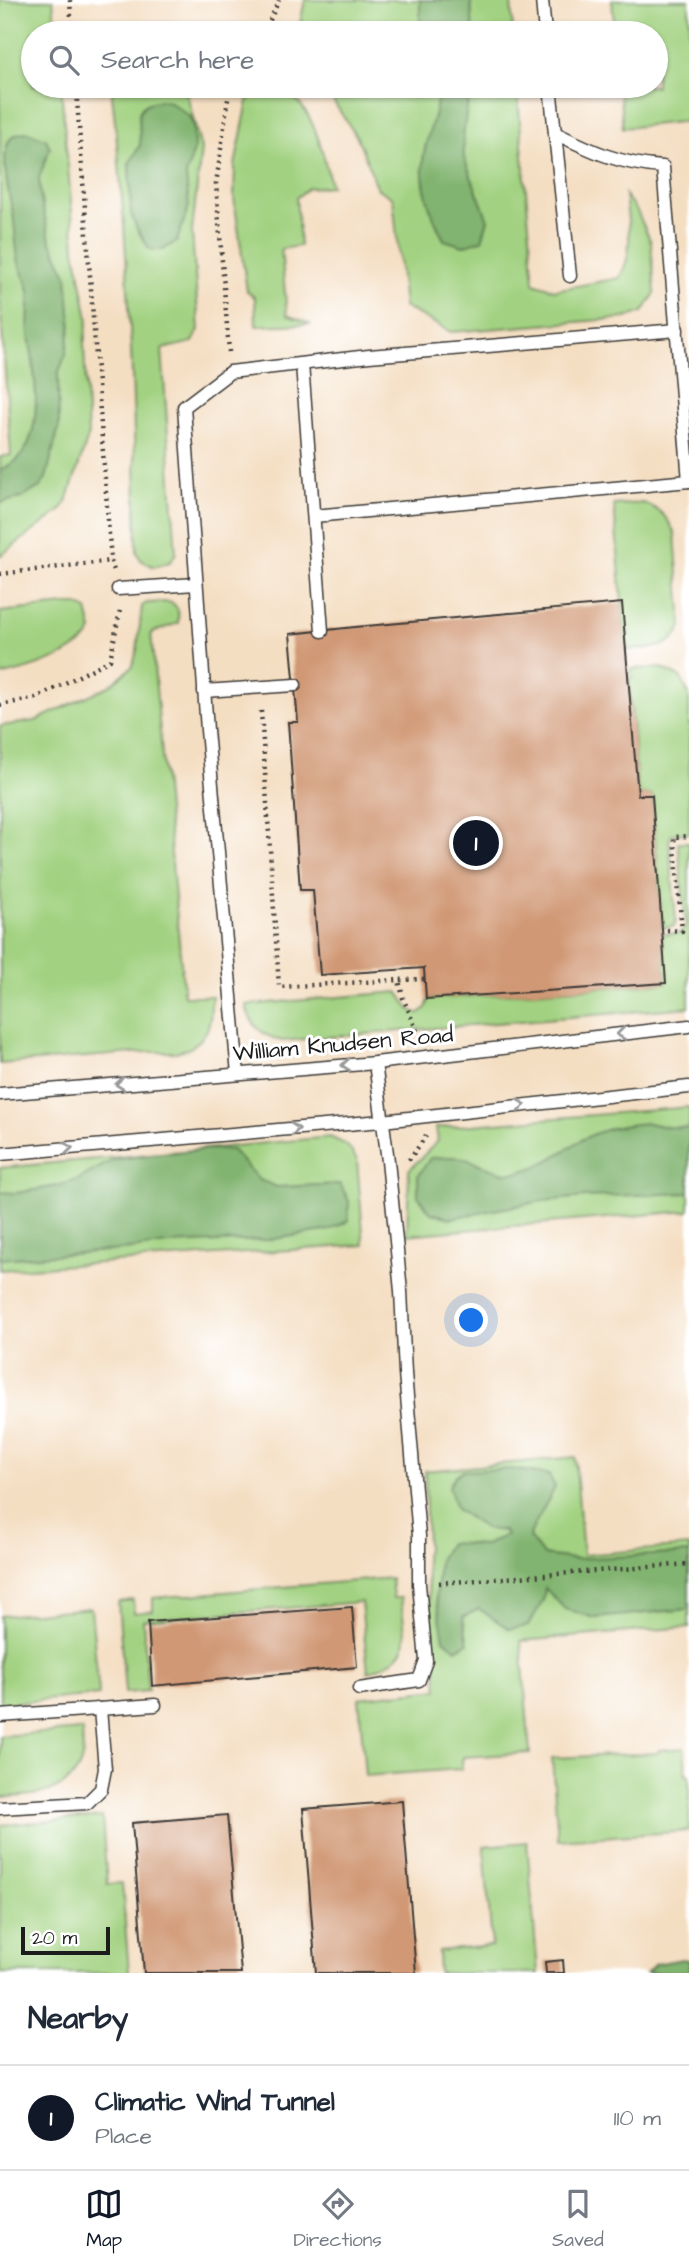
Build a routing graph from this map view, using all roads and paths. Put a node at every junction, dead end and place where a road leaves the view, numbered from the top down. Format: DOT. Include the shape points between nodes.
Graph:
graph roads {
  1 [pos="70,0"];
  2 [pos="279,0"];
  3 [pos="542,0"];
  4 [pos="71,21"];
  5 [pos="269,21"];
  6 [pos="544,21"];
  7 [pos="77,98"];
  8 [pos="228,98"];
  9 [pos="551,98"];
  10 [pos="555,133"];
  11 [pos="570,276"];
  12 [pos="677,330"];
  13 [pos="302,363"];
  14 [pos="230,372"];
  15 [pos="687,419"];
  16 [pos="689,481"];
  17 [pos="314,516"];
  18 [pos="111,561"];
  19 [pos="0,574"];
  20 [pos="196,584"];
  21 [pos="118,589"];
  22 [pos="322,631"];
  23 [pos="295,685"];
  24 [pos="204,691"];
  25 [pos="0,705"];
  26 [pos="261,711"];
  27 [pos="689,836"];
  28 [pos="667,930"];
  29 [pos="425,979"];
  30 [pos="399,980"];
  31 [pos="689,1026"];
  32 [pos="417,1031"];
  33 [pos="375,1063"];
  34 [pos="238,1074"];
  35 [pos="689,1087"];
  36 [pos="0,1094"];
  37 [pos="382,1121"];
  38 [pos="0,1154"];
  39 [pos="689,1564"];
  40 [pos="419,1584"];
  41 [pos="359,1689"];
  42 [pos="155,1706"];
  43 [pos="100,1709"];
  44 [pos="0,1716"];
  45 [pos="0,1808"];
  1 -- 4 [label="path"];
  2 -- 5 [label="path"];
  3 -- 6 [label="lane"];
  7 -- 18 [label="path"];
  8 -- 14 [label="path" via="216,184"];
  9 -- 10 [label="lane"];
  10 -- 11 [label="lane"];
  10 -- 12 [label="lane" via="609,159 663,167"];
  12 -- 13 [label="lane"];
  12 -- 15 [label="lane"];
  13 -- 14 [label="lane"];
  13 -- 17 [label="lane"];
  14 -- 20 [label="lane" via="184,407"];
  15 -- 16 [label="lane"];
  16 -- 17 [label="lane"];
  17 -- 22 [label="lane"];
  18 -- 19 [label="path"];
  18 -- 21 [label="path"];
  20 -- 21 [label="lane"];
  20 -- 24 [label="lane"];
  21 -- 25 [label="path" via="121,608 110,660 36,698"];
  23 -- 24 [label="lane"];
  24 -- 34 [label="lane"];
  26 -- 30 [label="path" via="279,987"];
  27 -- 28 [label="path" via="674,837 682,931"];
  29 -- 30 [label="path"];
  30 -- 32 [label="path"];
  31 -- 33 [label="lane, William Knudsen Road, one-way"];
  33 -- 34 [label="lane, William Knudsen Road, one-way"];
  33 -- 37 [label="lane"];
  34 -- 36 [label="lane, William Knudsen Road, one-way"];
  37 -- 35 [label="lane, one-way"];
  38 -- 37 [label="lane, one-way"];
  37 -- 40 [label="lane" via="401,1291"];
  39 -- 40 [label="path"];
  40 -- 41 [label="lane" via="426,1661 419,1680"];
  42 -- 43 [label="lane"];
  43 -- 44 [label="lane"];
  43 -- 45 [label="lane" via="105,1769 101,1789 87,1803"];
}
